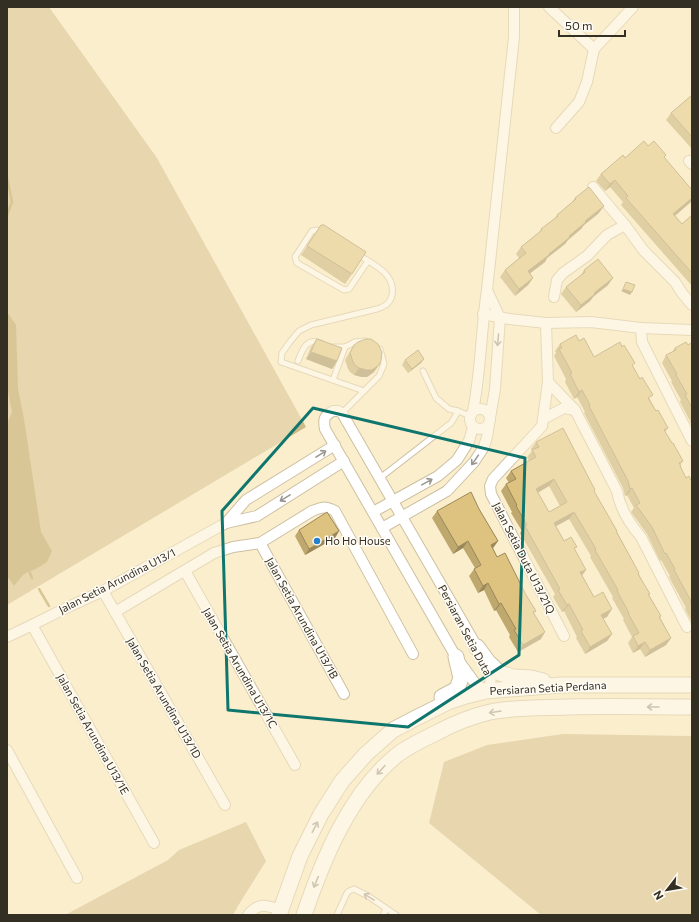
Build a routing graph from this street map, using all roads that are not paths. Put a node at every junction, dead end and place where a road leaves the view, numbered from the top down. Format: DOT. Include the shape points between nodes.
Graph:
graph roads {
  1 [pos="514,7"];
  2 [pos="549,7"];
  3 [pos="633,7"];
  4 [pos="594,48"];
  5 [pos="556,128"];
  6 [pos="593,187"];
  7 [pos="625,225"];
  8 [pos="331,238"];
  9 [pos="349,249"];
  10 [pos="368,261"];
  11 [pos="487,290"];
  12 [pos="554,297"];
  13 [pos="692,305"];
  14 [pos="483,314"];
  15 [pos="500,318"];
  16 [pos="546,323"];
  17 [pos="641,328"];
  18 [pos="692,330"];
  19 [pos="345,347"];
  20 [pos="298,361"];
  21 [pos="422,371"];
  22 [pos="332,380"];
  23 [pos="548,382"];
  24 [pos="364,391"];
  25 [pos="576,410"];
  26 [pos="458,411"];
  27 [pos="342,413"];
  28 [pos="471,414"];
  29 [pos="543,419"];
  30 [pos="489,421"];
  31 [pos="473,427"];
  32 [pos="692,441"];
  33 [pos="335,446"];
  34 [pos="344,461"];
  35 [pos="380,478"];
  36 [pos="393,501"];
  37 [pos="373,512"];
  38 [pos="402,516"];
  39 [pos="226,523"];
  40 [pos="382,528"];
  41 [pos="260,543"];
  42 [pos="185,571"];
  43 [pos="103,591"];
  44 [pos="115,612"];
  45 [pos="32,625"];
  46 [pos="687,627"];
  47 [pos="564,636"];
  48 [pos="7,637"];
  49 [pos="477,647"];
  50 [pos="413,654"];
  51 [pos="456,657"];
  52 [pos="561,685"];
  53 [pos="692,685"];
  54 [pos="486,691"];
  55 [pos="344,694"];
  56 [pos="596,707"];
  57 [pos="692,707"];
  58 [pos="416,718"];
  59 [pos="7,750"];
  60 [pos="398,754"];
  61 [pos="295,766"];
  62 [pos="225,805"];
  63 [pos="154,843"];
  64 [pos="77,878"];
  65 [pos="386,909"];
  66 [pos="280,913"];
  67 [pos="248,915"];
  68 [pos="304,915"];
  69 [pos="337,915"];
  70 [pos="383,915"];
  71 [pos="396,915"];
  1 -- 11 [label="street" via="514,37"];
  2 -- 4 [label="street"];
  3 -- 4 [label="street"];
  4 -- 5 [label="street" via="587,82 579,102"];
  6 -- 7 [label="street"];
  7 -- 12 [label="street" via="607,234 587,256 563,273 557,280"];
  7 -- 13 [label="street" via="644,251 675,282"];
  8 -- 10 [label="lane" via="318,230 312,230 295,257 297,263 344,290 349,289"];
  9 -- 10 [label="lane"];
  10 -- 22 [label="lane" via="387,275 392,285 390,302 377,309 311,325 299,331 282,353 281,362"];
  11 -- 14 [label="street"];
  11 -- 15 [label="street"];
  14 -- 15 [label="street"];
  14 -- 28 [label="street" via="476,393"];
  15 -- 16 [label="street"];
  15 -- 30 [label="street, one-way" via="495,389"];
  16 -- 17 [label="street" via="591,322"];
  16 -- 23 [label="street"];
  17 -- 18 [label="street"];
  17 -- 32 [label="street" via="642,342"];
  19 -- 20 [label="lane" via="331,347 317,341 311,342 303,347"];
  19 -- 22 [label="lane"];
  19 -- 24 [label="lane" via="355,342 375,344 381,350 384,364 379,376"];
  21 -- 26 [label="lane" via="436,398 449,409"];
  22 -- 24 [label="lane"];
  23 -- 25 [label="street"];
  23 -- 29 [label="street"];
  24 -- 27 [label="lane"];
  25 -- 29 [label="street" via="564,408"];
  25 -- 46 [label="street" via="617,491 619,502 631,526 641,537"];
  26 -- 28 [label="lane"];
  26 -- 35 [label="lane" via="451,423"];
  27 -- 33 [label="street, Persiaran Setia Duta" via="333,411 324,419 325,429"];
  27 -- 35 [label="street, Persiaran Setia Duta"];
  28 -- 30 [label="street" via="478,409 484,409 488,413"];
  28 -- 31 [label="street" via="470,422"];
  29 -- 47 [label="street, Jalan Setia Duta U13/21Q" via="542,426 493,479 490,486 491,494"];
  30 -- 31 [label="street" via="484,428"];
  30 -- 38 [label="street, one-way" via="484,447 474,462 447,491"];
  36 -- 31 [label="street, one-way" via="438,476 457,460 469,441"];
  33 -- 34 [label="street, Persiaran Setia Duta"];
  39 -- 33 [label="street, one-way" via="246,500"];
  34 -- 37 [label="street, Persiaran Setia Duta"];
  34 -- 39 [label="street, one-way" via="257,516"];
  35 -- 36 [label="street, Persiaran Setia Duta"];
  36 -- 37 [label="street"];
  36 -- 38 [label="street, Persiaran Setia Duta"];
  37 -- 40 [label="street, Persiaran Setia Duta"];
  38 -- 40 [label="street"];
  38 -- 49 [label="street, Persiaran Setia Duta"];
  39 -- 43 [label="street, Jalan Setia Arundina U13/1"];
  40 -- 51 [label="street, Persiaran Setia Duta"];
  41 -- 42 [label="street" via="214,553"];
  41 -- 50 [label="street" via="312,511 328,507 335,510"];
  41 -- 55 [label="street, Jalan Setia Arundina U13/1B"];
  42 -- 44 [label="street"];
  42 -- 61 [label="street, Jalan Setia Arundina U13/1C"];
  43 -- 44 [label="street, Jalan Setia Arundina U13/1D"];
  43 -- 45 [label="street, Jalan Setia Arundina U13/1"];
  44 -- 62 [label="street, Jalan Setia Arundina U13/1D"];
  45 -- 48 [label="street, Jalan Setia Arundina U13/1"];
  45 -- 63 [label="street, Jalan Setia Arundina U13/1E"];
  49 -- 52 [label="main road" via="500,673"];
  49 -- 54 [label="street, Persiaran Setia Duta" via="491,676"];
  51 -- 54 [label="street, Persiaran Setia Duta" via="475,683"];
  51 -- 58 [label="main road" via="461,678 457,689 435,701"];
  52 -- 53 [label="main road, Persiaran Setia Perdana"];
  52 -- 54 [label="main road, Persiaran Setia Perdana"];
  54 -- 56 [label="main road" via="497,698 509,700 558,699"];
  54 -- 58 [label="main road, Persiaran Setia Perdana" via="448,702"];
  54 -- 60 [label="main road" via="473,707 442,718 419,731"];
  57 -- 56 [label="main road, Persiaran Setia Perdana, one-way"];
  56 -- 60 [label="main road, Persiaran Setia Perdana, one-way" via="512,709 488,713 446,728"];
  66 -- 58 [label="main road, Persiaran Setia Perdana, one-way" via="300,856 342,781 366,754 393,730"];
  59 -- 64 [label="street"];
  60 -- 68 [label="main road, Persiaran Setia Perdana, one-way" via="382,768 356,801 336,836"];
  65 -- 69 [label="lane, one-way" via="354,889 348,890"];
  65 -- 70 [label="lane"];
  65 -- 71 [label="lane"];
  66 -- 67 [label="street" via="262,905"];
}
